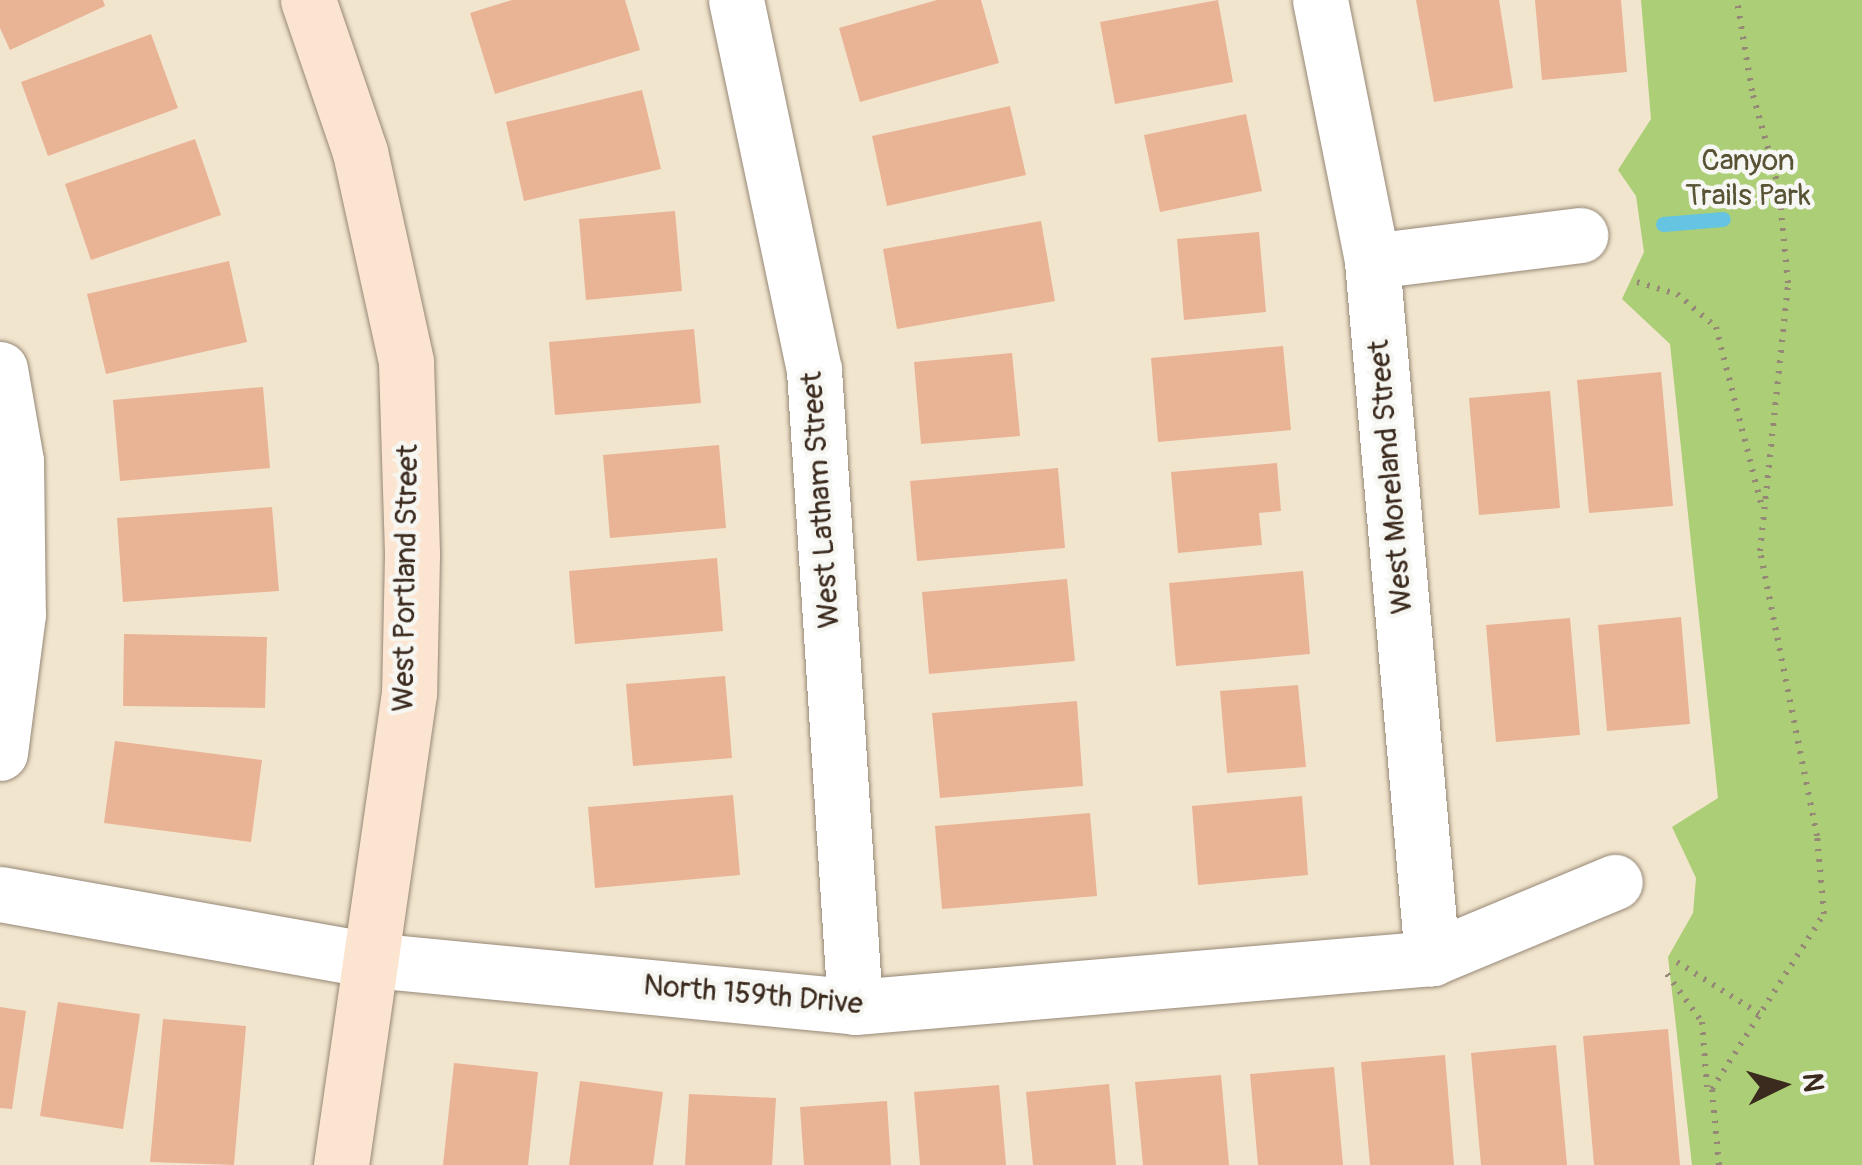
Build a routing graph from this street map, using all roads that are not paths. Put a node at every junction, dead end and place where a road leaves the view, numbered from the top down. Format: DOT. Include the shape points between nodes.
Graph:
graph roads {
  1 [pos="308,0"];
  2 [pos="736,0"];
  3 [pos="1320,0"];
  4 [pos="1580,235"];
  5 [pos="1372,260"];
  6 [pos="0,368"];
  7 [pos="0,753"];
  8 [pos="1615,882"];
  9 [pos="0,894"];
  10 [pos="1432,958"];
  11 [pos="371,960"];
  12 [pos="854,1007"];
  13 [pos="341,1165"];
  1 -- 11 [label="street, West Portland Street" via="360,152 406,362 408,693"];
  2 -- 12 [label="street, West Latham Street" via="814,370"];
  3 -- 5 [label="street, West Moreland Street"];
  4 -- 5 [label="street"];
  5 -- 10 [label="street, West Moreland Street"];
  6 -- 7 [label="street" via="16,461 18,614"];
  8 -- 10 [label="street, North 159th Drive"];
  9 -- 11 [label="street, North 159th Drive"];
  10 -- 12 [label="street, North 159th Drive"];
  11 -- 12 [label="street, North 159th Drive"];
  11 -- 13 [label="street, West Portland Street"];
}
